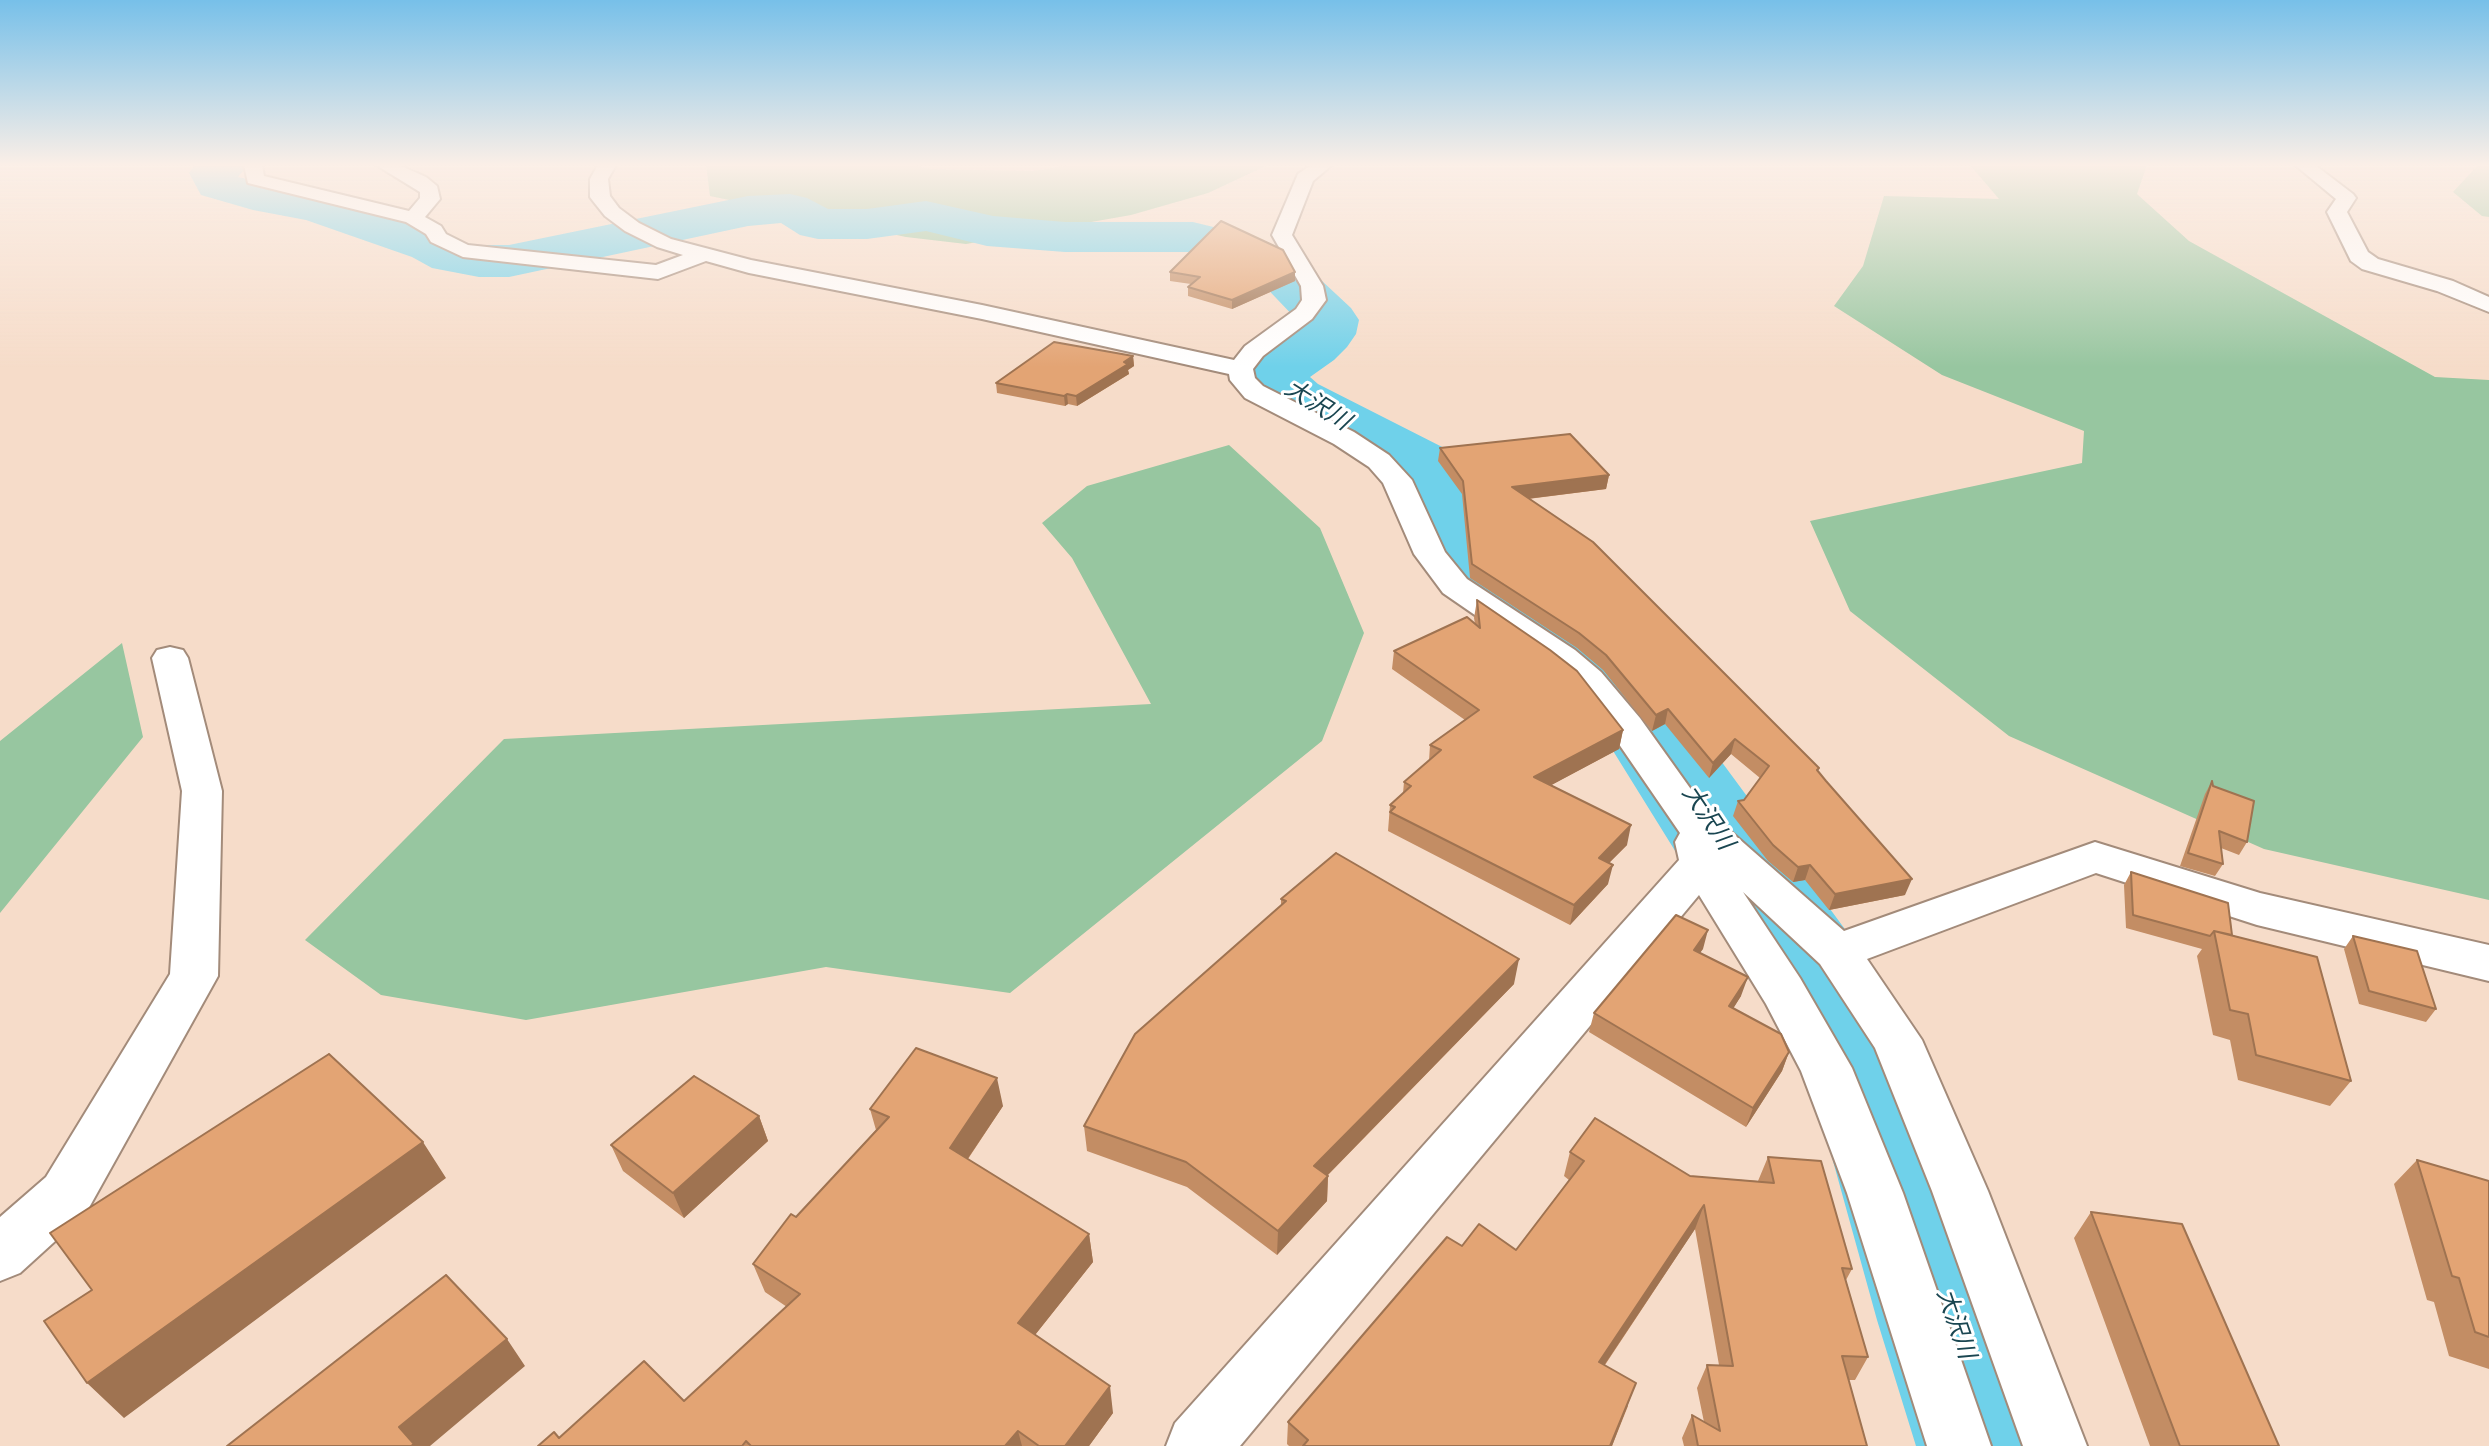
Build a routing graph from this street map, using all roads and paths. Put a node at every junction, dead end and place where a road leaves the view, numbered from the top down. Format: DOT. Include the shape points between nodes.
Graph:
graph roads {
  1 [pos="435,232"];
  2 [pos="643,232"];
  3 [pos="1283,232"];
  4 [pos="2348,232"];
  5 [pos="705,254"];
  6 [pos="2489,305"];
  7 [pos="1240,369"];
  8 [pos="170,658"];
  9 [pos="1695,841"];
  10 [pos="1837,952"];
  11 [pos="2489,963"];
  12 [pos="0,1254"];
  13 [pos="1198,1446"];
  14 [pos="1959,1446"];
  15 [pos="2056,1446"];
  1 -- 5 [label="street" via="463,251 659,272"];
  2 -- 5 [label="street"];
  3 -- 7 [label="street" via="1312,286 1314,300 1304,314 1254,351"];
  4 -- 6 [label="street" via="2360,256 2371,264 2445,286"];
  5 -- 7 [label="street"];
  7 -- 9 [label="street" via="1242,380 1254,392 1379,461 1397,480 1430,554 1455,586 1588,680 1626,726"];
  8 -- 12 [label="street" via="202,791 194,976 66,1195"];
  9 -- 10 [label="street"];
  9 -- 13 [label="street"];
  9 -- 14 [label="street" via="1826,1068 1875,1193"];
  10 -- 11 [label="street" via="2095,857 2257,909"];
  10 -- 15 [label="street" via="1897,1040 1961,1191"];
}
